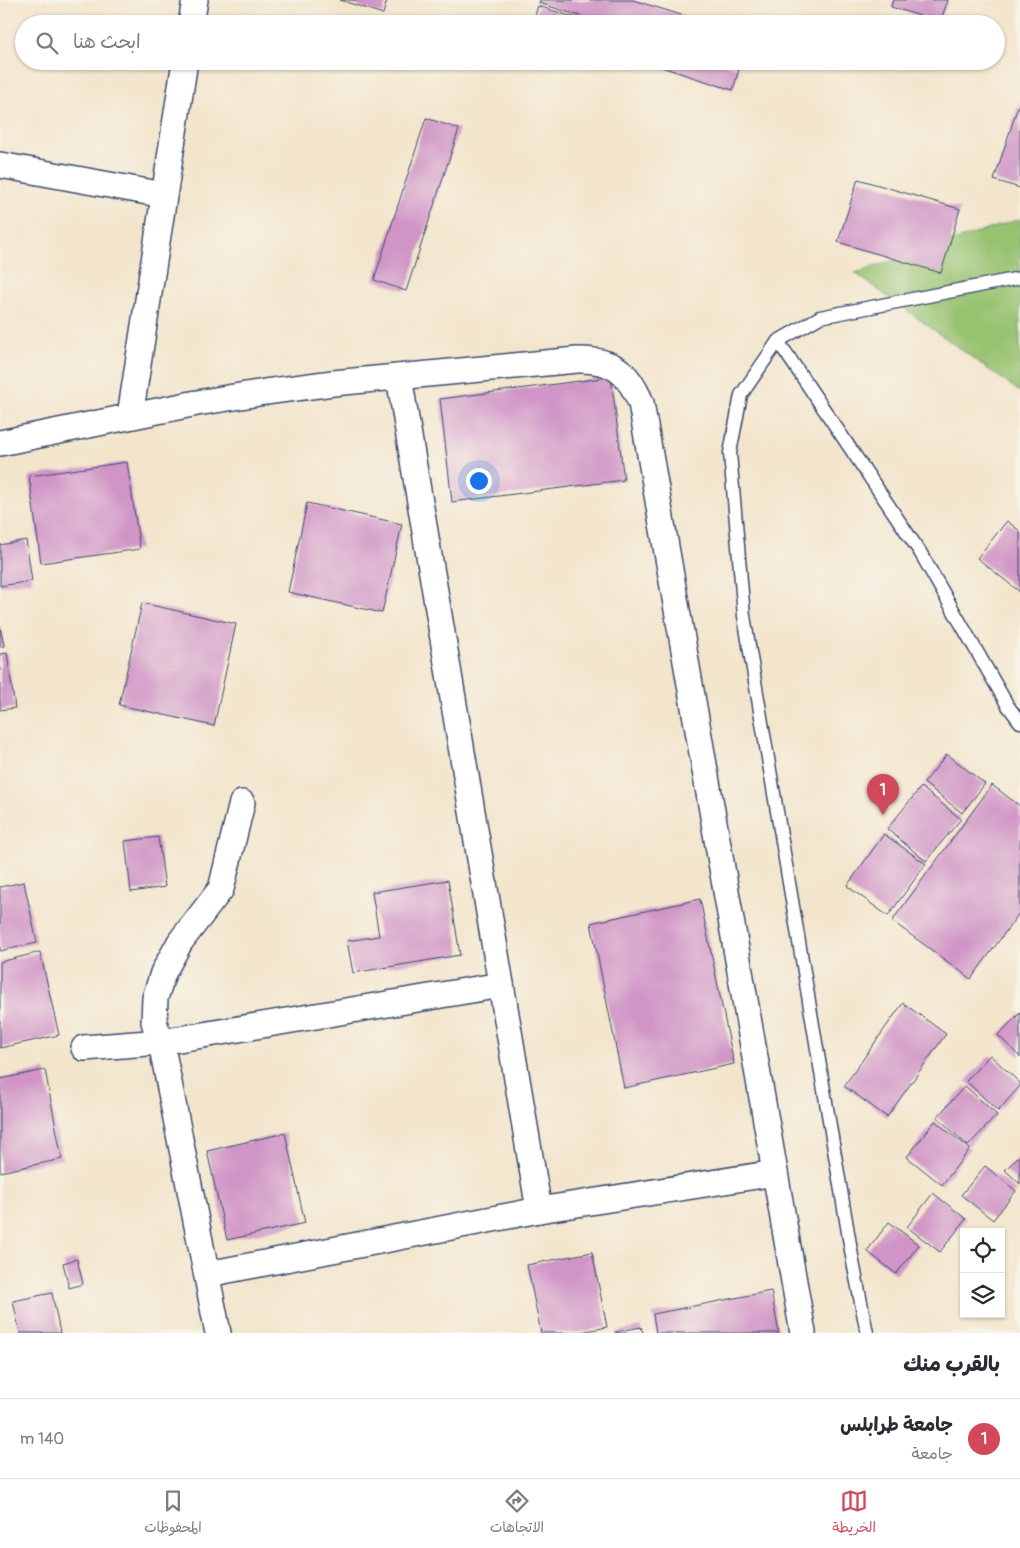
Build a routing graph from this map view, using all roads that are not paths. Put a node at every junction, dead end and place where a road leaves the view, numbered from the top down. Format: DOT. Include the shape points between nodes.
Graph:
graph roads {
  1 [pos="195,0"];
  2 [pos="192,15"];
  3 [pos="184,70"];
  4 [pos="0,165"];
  5 [pos="164,195"];
  6 [pos="1020,278"];
  7 [pos="778,341"];
  8 [pos="399,377"];
  9 [pos="130,416"];
  10 [pos="0,442"];
  11 [pos="1020,722"];
  12 [pos="242,803"];
  13 [pos="501,985"];
  14 [pos="161,1042"];
  15 [pos="84,1048"];
  16 [pos="775,1173"];
  17 [pos="539,1210"];
  18 [pos="208,1274"];
  19 [pos="218,1333"];
  20 [pos="803,1333"];
  21 [pos="867,1333"];
  1 -- 2 [label="street"];
  3 -- 5 [label="street"];
  4 -- 5 [label="street"];
  5 -- 9 [label="street"];
  6 -- 7 [label="lane" via="820,317"];
  7 -- 11 [label="lane" via="920,552"];
  7 -- 21 [label="lane" via="741,395 730,454 743,606"];
  8 -- 9 [label="street" via="265,392"];
  8 -- 13 [label="street"];
  8 -- 16 [label="street" via="594,360 610,364 635,387 641,403"];
  9 -- 10 [label="street"];
  12 -- 14 [label="street" via="221,889 180,942 163,973 155,998 154,1022"];
  13 -- 14 [label="street"];
  13 -- 17 [label="street"];
  14 -- 15 [label="street"];
  14 -- 18 [label="street"];
  16 -- 17 [label="street"];
  16 -- 20 [label="street"];
  17 -- 18 [label="street"];
  18 -- 19 [label="street"];
}
